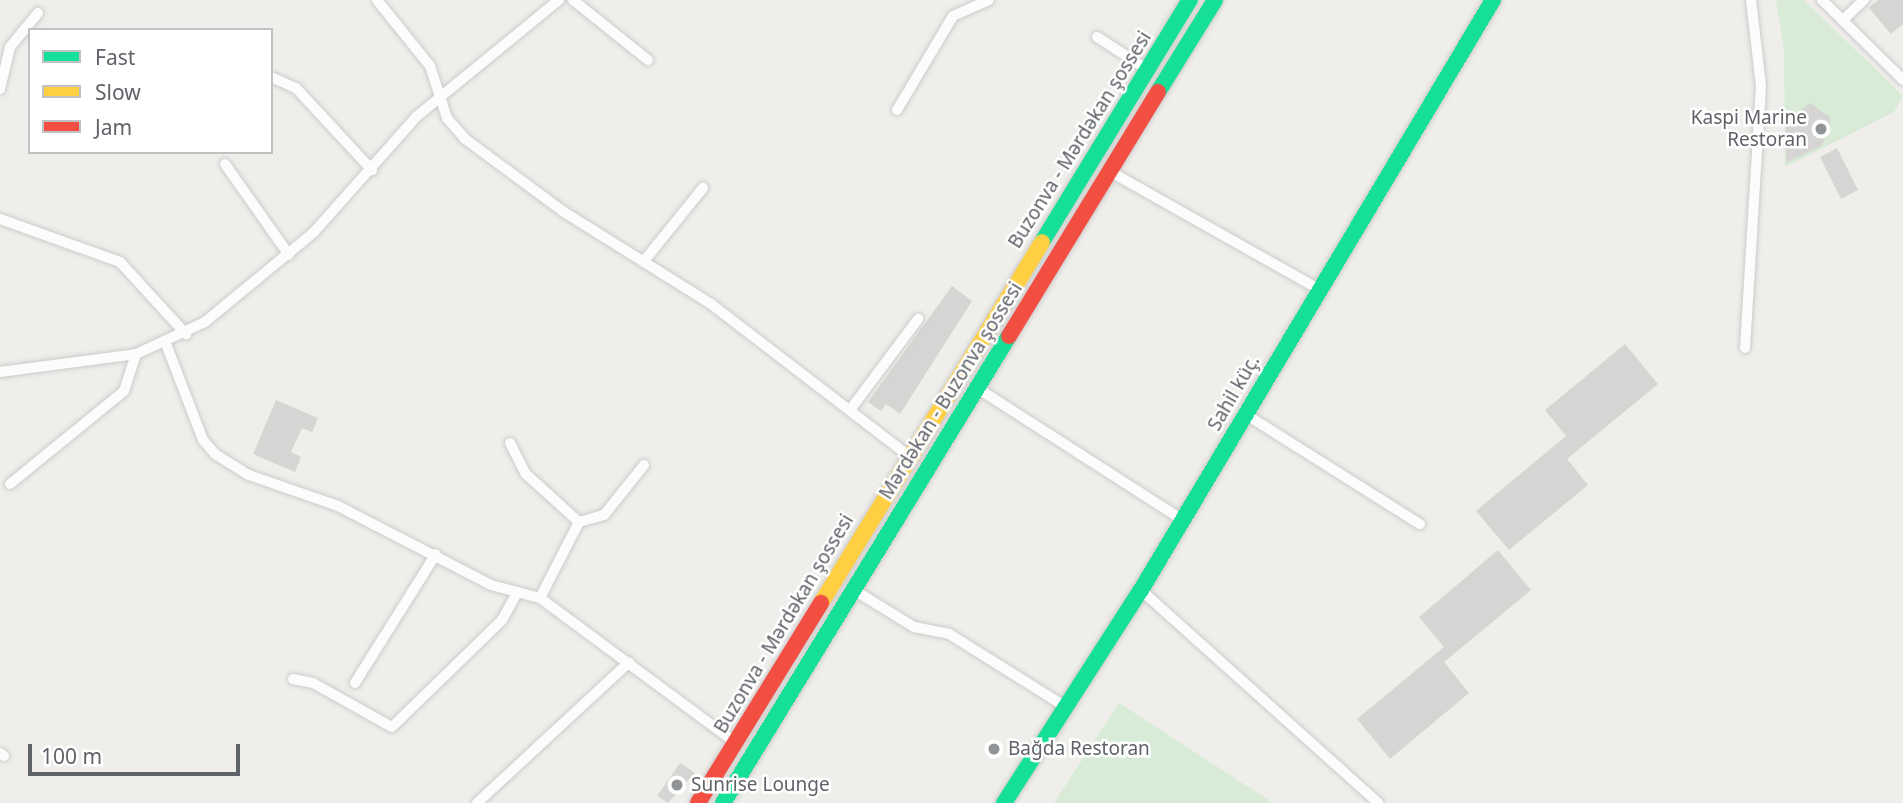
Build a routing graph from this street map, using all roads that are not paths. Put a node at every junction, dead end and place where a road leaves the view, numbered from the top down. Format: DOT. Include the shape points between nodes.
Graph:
graph roads {
  1 [pos="377,0"];
  2 [pos="559,0"];
  3 [pos="573,0"];
  4 [pos="989,0"];
  5 [pos="1190,0"];
  6 [pos="1215,0"];
  7 [pos="1493,0"];
  8 [pos="1751,0"];
  9 [pos="1822,0"];
  10 [pos="1864,0"];
  11 [pos="38,13"];
  12 [pos="1844,19"];
  13 [pos="1097,37"];
  14 [pos="648,60"];
  15 [pos="1148,70"];
  16 [pos="273,79"];
  17 [pos="1903,80"];
  18 [pos="0,89"];
  19 [pos="441,96"];
  20 [pos="897,110"];
  21 [pos="225,164"];
  22 [pos="372,170"];
  23 [pos="1111,172"];
  24 [pos="703,188"];
  25 [pos="0,219"];
  26 [pos="289,255"];
  27 [pos="644,261"];
  28 [pos="1319,289"];
  29 [pos="918,318"];
  30 [pos="186,334"];
  31 [pos="166,344"];
  32 [pos="1745,348"];
  33 [pos="136,354"];
  34 [pos="0,372"];
  35 [pos="977,388"];
  36 [pos="850,410"];
  37 [pos="1245,414"];
  38 [pos="510,443"];
  39 [pos="909,456"];
  40 [pos="644,465"];
  41 [pos="9,484"];
  42 [pos="1183,520"];
  43 [pos="579,522"];
  44 [pos="1420,524"];
  45 [pos="436,554"];
  46 [pos="855,590"];
  47 [pos="1141,590"];
  48 [pos="517,593"];
  49 [pos="540,598"];
  50 [pos="629,662"];
  51 [pos="293,678"];
  52 [pos="355,683"];
  53 [pos="1066,707"];
  54 [pos="737,744"];
  55 [pos="477,803"];
  56 [pos="698,803"];
  57 [pos="723,803"];
  58 [pos="1004,803"];
  59 [pos="1378,803"];
  1 -- 19 [label="street" via="408,33"];
  2 -- 19 [label="street"];
  3 -- 14 [label="street"];
  4 -- 20 [label="street" via="953,16"];
  5 -- 15 [label="main road, Buzonva - Mərdəkan şossesi"];
  6 -- 23 [label="main road, Mərdəkan - Buzonva şossesi"];
  7 -- 28 [label="main road, Sahil küç."];
  8 -- 32 [label="street" via="1761,99"];
  9 -- 12 [label="street"];
  10 -- 12 [label="street"];
  11 -- 18 [label="street" via="10,47"];
  12 -- 17 [label="street"];
  13 -- 15 [label="street"];
  15 -- 39 [label="main road, Buzonva - Mərdəkan şossesi"];
  16 -- 22 [label="street" via="296,88"];
  19 -- 22 [label="street"];
  19 -- 27 [label="street" via="447,118 465,139"];
  21 -- 26 [label="street"];
  22 -- 26 [label="street"];
  23 -- 28 [label="street"];
  23 -- 35 [label="main road, Mərdəkan - Buzonva şossesi"];
  24 -- 27 [label="street"];
  25 -- 30 [label="street" via="120,262"];
  26 -- 30 [label="street"];
  27 -- 36 [label="street"];
  28 -- 37 [label="main road, Sahil küç."];
  29 -- 36 [label="street"];
  30 -- 31 [label="street"];
  31 -- 33 [label="street"];
  31 -- 45 [label="street" via="203,440 215,454 240,471 338,506"];
  33 -- 34 [label="street"];
  33 -- 41 [label="street" via="124,391"];
  35 -- 42 [label="street"];
  35 -- 46 [label="main road, Mərdəkan - Buzonva şossesi"];
  36 -- 39 [label="street"];
  37 -- 42 [label="main road, Sahil küç."];
  37 -- 44 [label="street"];
  38 -- 43 [label="street" via="526,474"];
  39 -- 54 [label="main road, Buzonva - Mərdəkan şossesi"];
  40 -- 43 [label="street" via="604,514"];
  42 -- 47 [label="main road, Sahil küç."];
  43 -- 49 [label="street"];
  45 -- 48 [label="street"];
  45 -- 52 [label="street"];
  46 -- 53 [label="street" via="914,627 949,634"];
  46 -- 57 [label="main road, Mərdəkan - Buzonva şossesi"];
  47 -- 53 [label="main road, Sahil küç."];
  47 -- 59 [label="street"];
  48 -- 49 [label="street"];
  48 -- 51 [label="street" via="502,620 392,727"];
  49 -- 50 [label="street"];
  50 -- 54 [label="street"];
  50 -- 55 [label="street"];
  53 -- 58 [label="main road, Sahil küç."];
  54 -- 56 [label="main road, Buzonva - Mərdəkan şossesi"];
}
